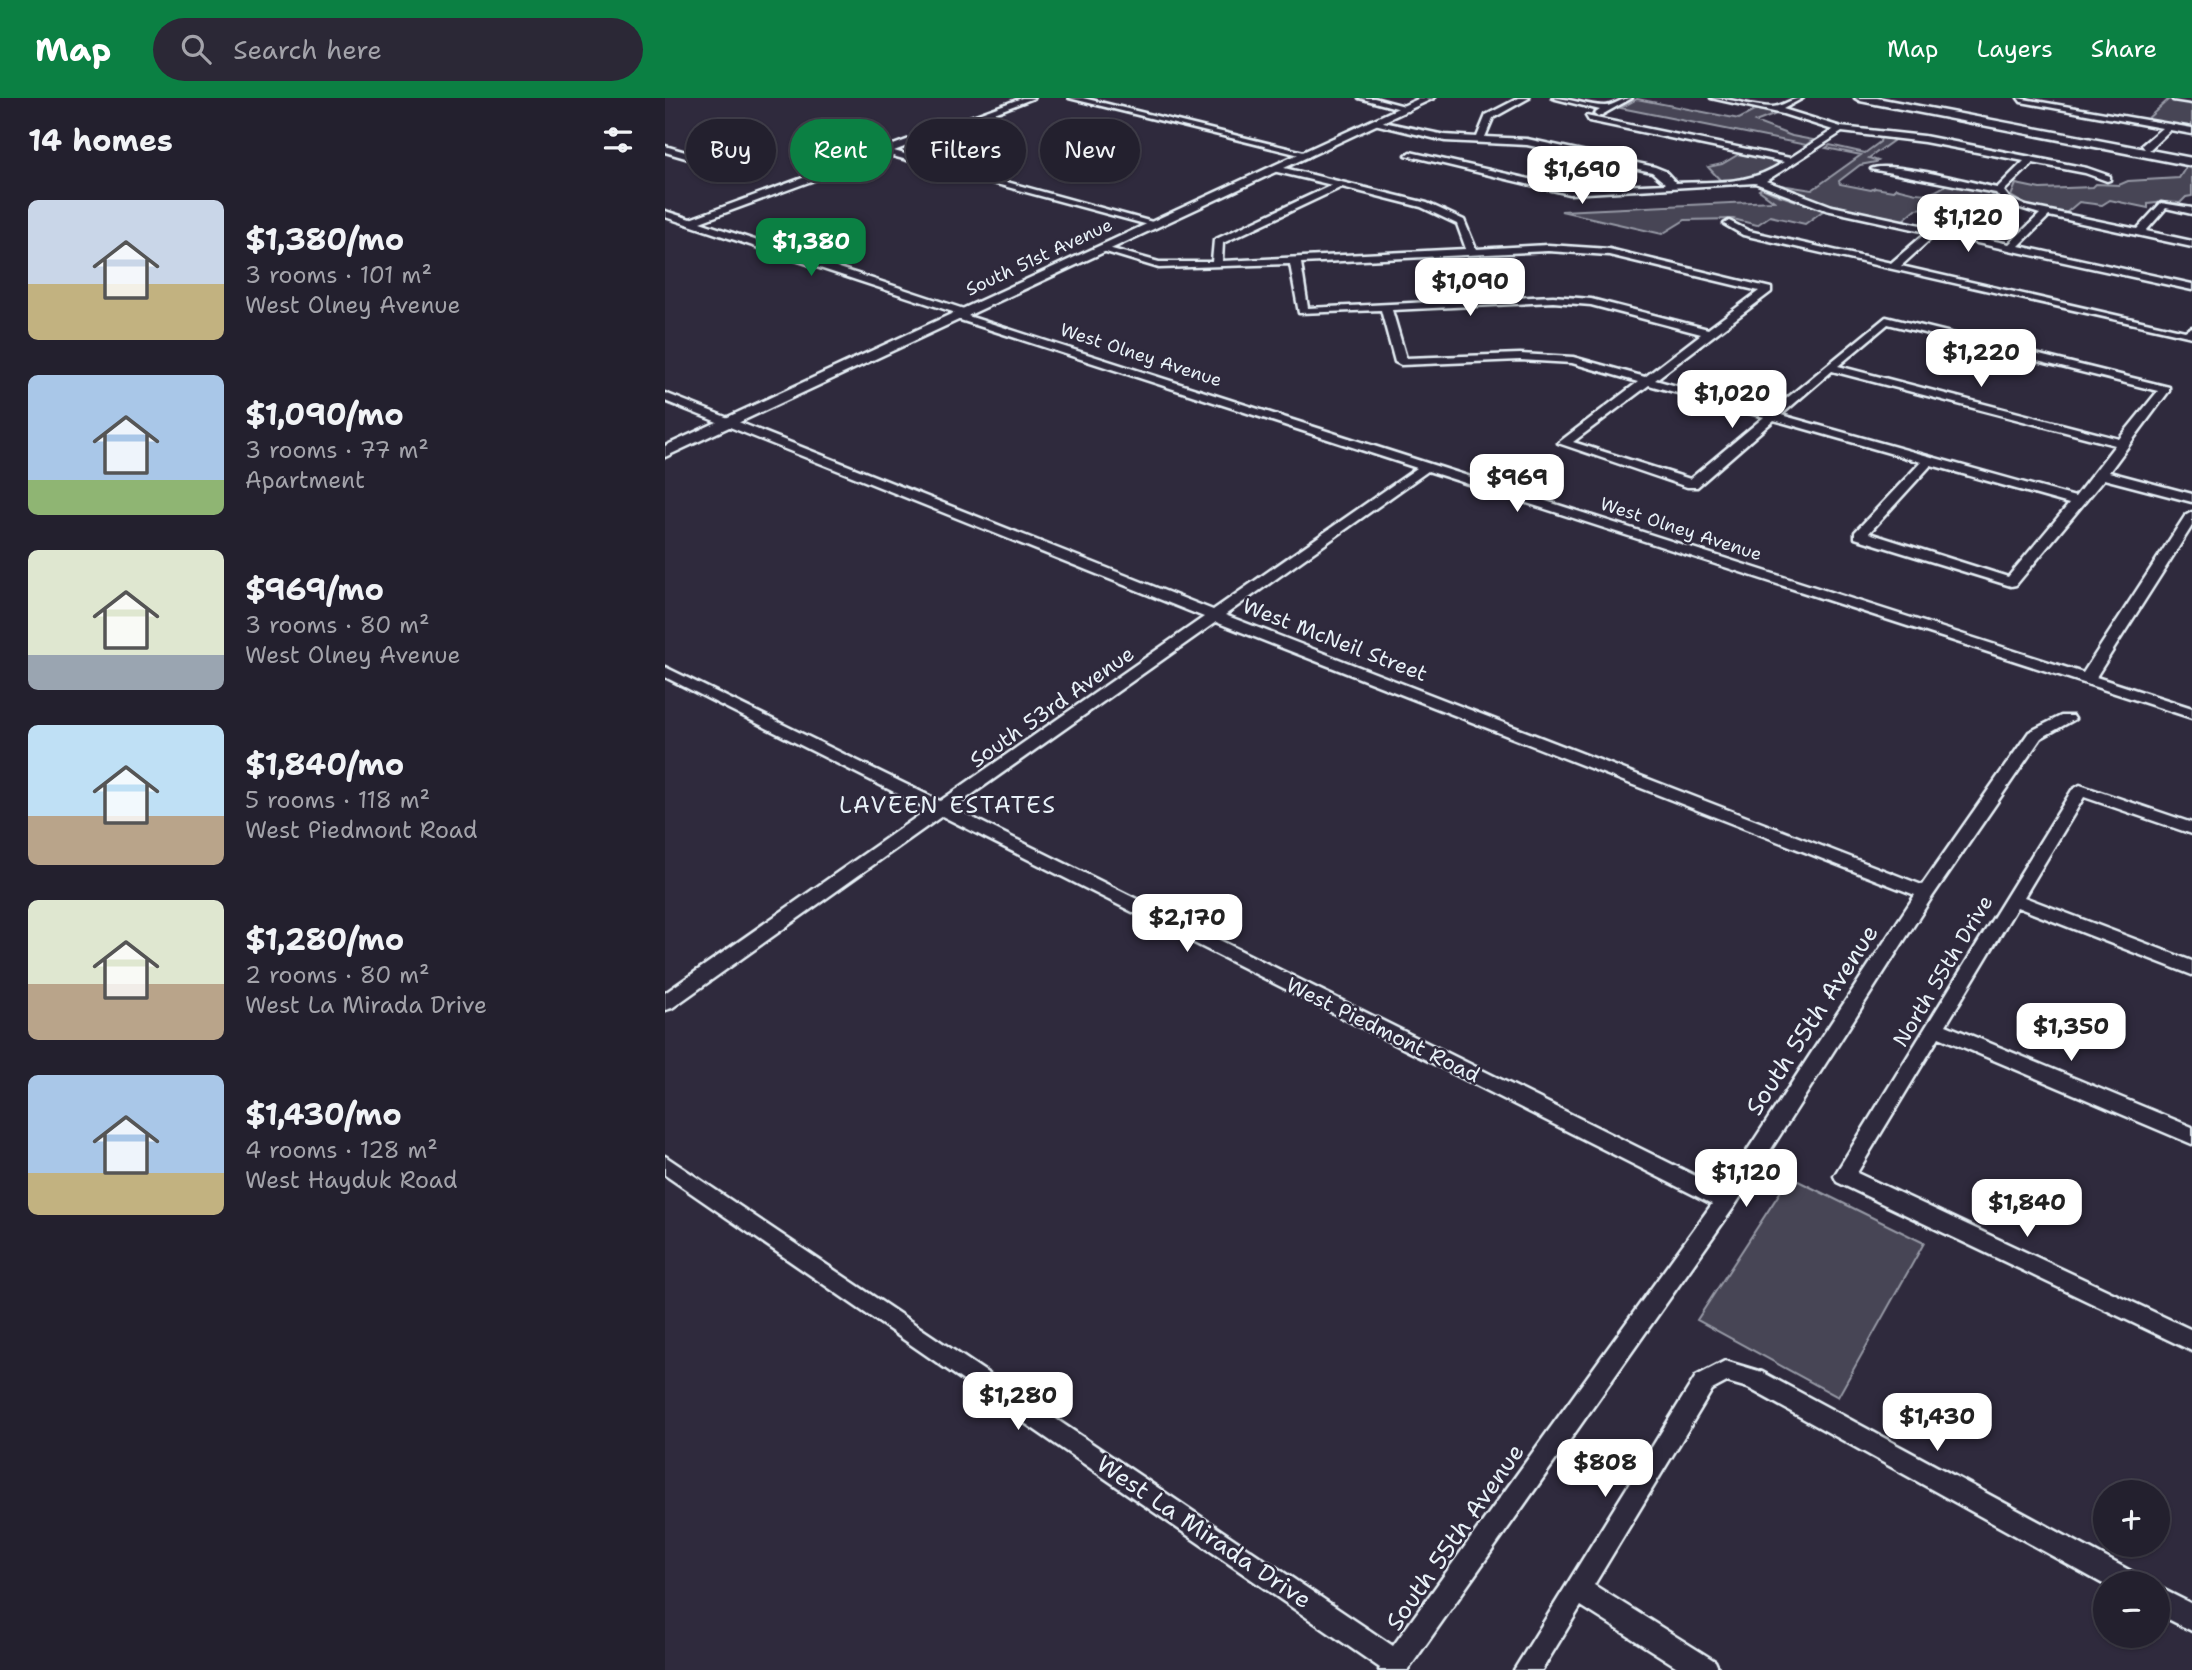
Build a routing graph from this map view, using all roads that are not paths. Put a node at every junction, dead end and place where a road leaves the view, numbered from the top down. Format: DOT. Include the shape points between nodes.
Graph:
graph roads {
  1 [pos="1030,98"];
  2 [pos="1073,98"];
  3 [pos="1363,98"];
  4 [pos="1429,98"];
  5 [pos="1525,98"];
  6 [pos="1556,98"];
  7 [pos="1627,98"];
  8 [pos="1715,98"];
  9 [pos="1799,98"];
  10 [pos="1860,98"];
  11 [pos="1874,98"];
  12 [pos="2175,98"];
  13 [pos="2022,99"];
  14 [pos="1787,100"];
  15 [pos="2192,101"];
  16 [pos="1408,108"];
  17 [pos="1608,109"];
  18 [pos="1774,110"];
  19 [pos="1374,123"];
  20 [pos="2168,127"];
  21 [pos="1840,129"];
  22 [pos="2192,131"];
  23 [pos="1445,138"];
  24 [pos="1480,140"];
  25 [pos="1433,144"];
  26 [pos="892,148"];
  27 [pos="665,149"];
  28 [pos="1422,149"];
  29 [pos="2145,151"];
  30 [pos="892,153"];
  31 [pos="1308,154"];
  32 [pos="686,155"];
  33 [pos="2031,160"];
  34 [pos="2192,160"];
  35 [pos="1793,161"];
  36 [pos="1276,169"];
  37 [pos="1877,169"];
  38 [pos="2107,178"];
  39 [pos="1758,181"];
  40 [pos="800,182"];
  41 [pos="1341,184"];
  42 [pos="1673,186"];
  43 [pos="1999,191"];
  44 [pos="2192,211"];
  45 [pos="2047,213"];
  46 [pos="665,214"];
  47 [pos="691,222"];
  48 [pos="1729,224"];
  49 [pos="1153,225"];
  50 [pos="1934,231"];
  51 [pos="2139,233"];
  52 [pos="2192,244"];
  53 [pos="2011,248"];
  54 [pos="1101,250"];
  55 [pos="1473,253"];
  56 [pos="1295,261"];
  57 [pos="1217,264"];
  58 [pos="1171,265"];
  59 [pos="1893,267"];
  60 [pos="1158,280"];
  61 [pos="2192,287"];
  62 [pos="1385,306"];
  63 [pos="962,314"];
  64 [pos="1710,332"];
  65 [pos="2190,333"];
  66 [pos="1832,368"];
  67 [pos="1646,381"];
  68 [pos="665,397"];
  69 [pos="1774,417"];
  70 [pos="729,422"];
  71 [pos="2122,443"];
  72 [pos="665,452"];
  73 [pos="1928,461"];
  74 [pos="1426,467"];
  75 [pos="2101,474"];
  76 [pos="2192,498"];
  77 [pos="2078,502"];
  78 [pos="2192,516"];
  79 [pos="1217,617"];
  80 [pos="665,671"];
  81 [pos="2087,679"];
  82 [pos="2192,713"];
  83 [pos="2067,719"];
  84 [pos="941,810"];
  85 [pos="2192,829"];
  86 [pos="1926,893"];
  87 [pos="2013,899"];
  88 [pos="2192,968"];
  89 [pos="665,1003"];
  90 [pos="1935,1028"];
  91 [pos="2192,1136"];
  92 [pos="665,1164"];
  93 [pos="1726,1201"];
  94 [pos="2192,1341"];
  95 [pos="2105,1571"];
  96 [pos="1577,1589"];
  97 [pos="2170,1606"];
  98 [pos="2192,1618"];
  99 [pos="1394,1667"];
  100 [pos="1527,1670"];
  101 [pos="1706,1670"];
  1 -- 26 [label="street"];
  2 -- 31 [label="street"];
  3 -- 16 [label="street"];
  4 -- 16 [label="main road, South 51st Avenue"];
  5 -- 24 [label="street" via="1489,117"];
  6 -- 17 [label="street"];
  7 -- 17 [label="street"];
  8 -- 18 [label="street"];
  9 -- 14 [label="street"];
  10 -- 29 [label="main road"];
  11 -- 29 [label="main road"];
  12 -- 15 [label="street"];
  13 -- 20 [label="street"];
  14 -- 18 [label="street"];
  16 -- 19 [label="main road, South 51st Avenue"];
  17 -- 35 [label="street" via="1589,118"];
  18 -- 21 [label="street"];
  19 -- 23 [label="street"];
  19 -- 31 [label="main road, South 51st Avenue"];
  20 -- 22 [label="street"];
  20 -- 29 [label="street" via="2159,142"];
  21 -- 33 [label="street" via="1914,137"];
  21 -- 35 [label="street"];
  23 -- 24 [label="street"];
  23 -- 25 [label="street"];
  24 -- 42 [label="street" via="1527,142 1655,170"];
  27 -- 32 [label="street"];
  28 -- 42 [label="street" via="1411,155 1553,189"];
  29 -- 34 [label="main road"];
  30 -- 49 [label="street"];
  31 -- 36 [label="main road, South 51st Avenue"];
  33 -- 38 [label="street"];
  33 -- 43 [label="street"];
  35 -- 39 [label="street"];
  36 -- 41 [label="street"];
  36 -- 49 [label="main road, South 51st Avenue"];
  37 -- 43 [label="street"];
  39 -- 42 [label="street"];
  39 -- 50 [label="street" via="1812,203"];
  40 -- 47 [label="street"];
  41 -- 55 [label="street" via="1451,216 1461,222"];
  41 -- 57 [label="street" via="1218,242"];
  43 -- 45 [label="street" via="2014,205"];
  44 -- 51 [label="street" via="2164,205"];
  45 -- 51 [label="street"];
  45 -- 53 [label="street"];
  46 -- 47 [label="street, West Olney Avenue"];
  47 -- 63 [label="street, West Olney Avenue"];
  48 -- 59 [label="street" via="1746,233"];
  49 -- 54 [label="main road, South 51st Avenue"];
  50 -- 53 [label="street"];
  50 -- 59 [label="street"];
  51 -- 52 [label="street"];
  53 -- 61 [label="street"];
  54 -- 58 [label="street"];
  54 -- 63 [label="main road, South 51st Avenue"];
  55 -- 56 [label="street"];
  55 -- 64 [label="street" via="1548,248 1609,253 1767,290"];
  56 -- 57 [label="street"];
  56 -- 62 [label="street" via="1303,311"];
  57 -- 58 [label="street"];
  58 -- 60 [label="street"];
  59 -- 65 [label="street"];
  62 -- 64 [label="street" via="1553,299 1591,302"];
  62 -- 67 [label="street" via="1401,362 1520,357 1573,360"];
  63 -- 70 [label="main road, South 51st Avenue"];
  63 -- 74 [label="street, West Olney Avenue"];
  64 -- 67 [label="street"];
  66 -- 69 [label="street"];
  66 -- 71 [label="street"];
  66 -- 71 [label="street" via="1886,320 2165,389"];
  67 -- 69 [label="street"];
  67 -- 69 [label="street" via="1564,443 1692,484"];
  68 -- 70 [label="street, West McNeil Street"];
  69 -- 73 [label="street"];
  70 -- 72 [label="main road, South 51st Avenue"];
  70 -- 79 [label="street, West McNeil Street"];
  71 -- 75 [label="street"];
  73 -- 77 [label="street"];
  73 -- 77 [label="street" via="1860,535 2011,582"];
  74 -- 79 [label="street, South 53rd Avenue"];
  74 -- 81 [label="street, West Olney Avenue"];
  75 -- 76 [label="street"];
  75 -- 77 [label="street"];
  78 -- 81 [label="street"];
  79 -- 84 [label="street, South 53rd Avenue"];
  79 -- 86 [label="street, West McNeil Street"];
  80 -- 84 [label="street, West Piedmont Road"];
  81 -- 82 [label="street, West Olney Avenue"];
  83 -- 86 [label="street, South 55th Avenue" via="2035,735"];
  84 -- 89 [label="street, South 53rd Avenue"];
  84 -- 93 [label="street, West Piedmont Road"];
  85 -- 87 [label="street, North 55th Drive" via="2080,790"];
  86 -- 93 [label="street, South 55th Avenue"];
  87 -- 88 [label="street"];
  87 -- 90 [label="street, North 55th Drive"];
  90 -- 91 [label="street"];
  90 -- 94 [label="street, North 55th Drive" via="1845,1176"];
  92 -- 99 [label="street, West La Mirada Drive"];
  93 -- 99 [label="street, South 55th Avenue"];
  95 -- 96 [label="street" via="1754,1379 1725,1371 1704,1383"];
  96 -- 100 [label="street"];
  96 -- 101 [label="street"];
  97 -- 98 [label="street"];
}
